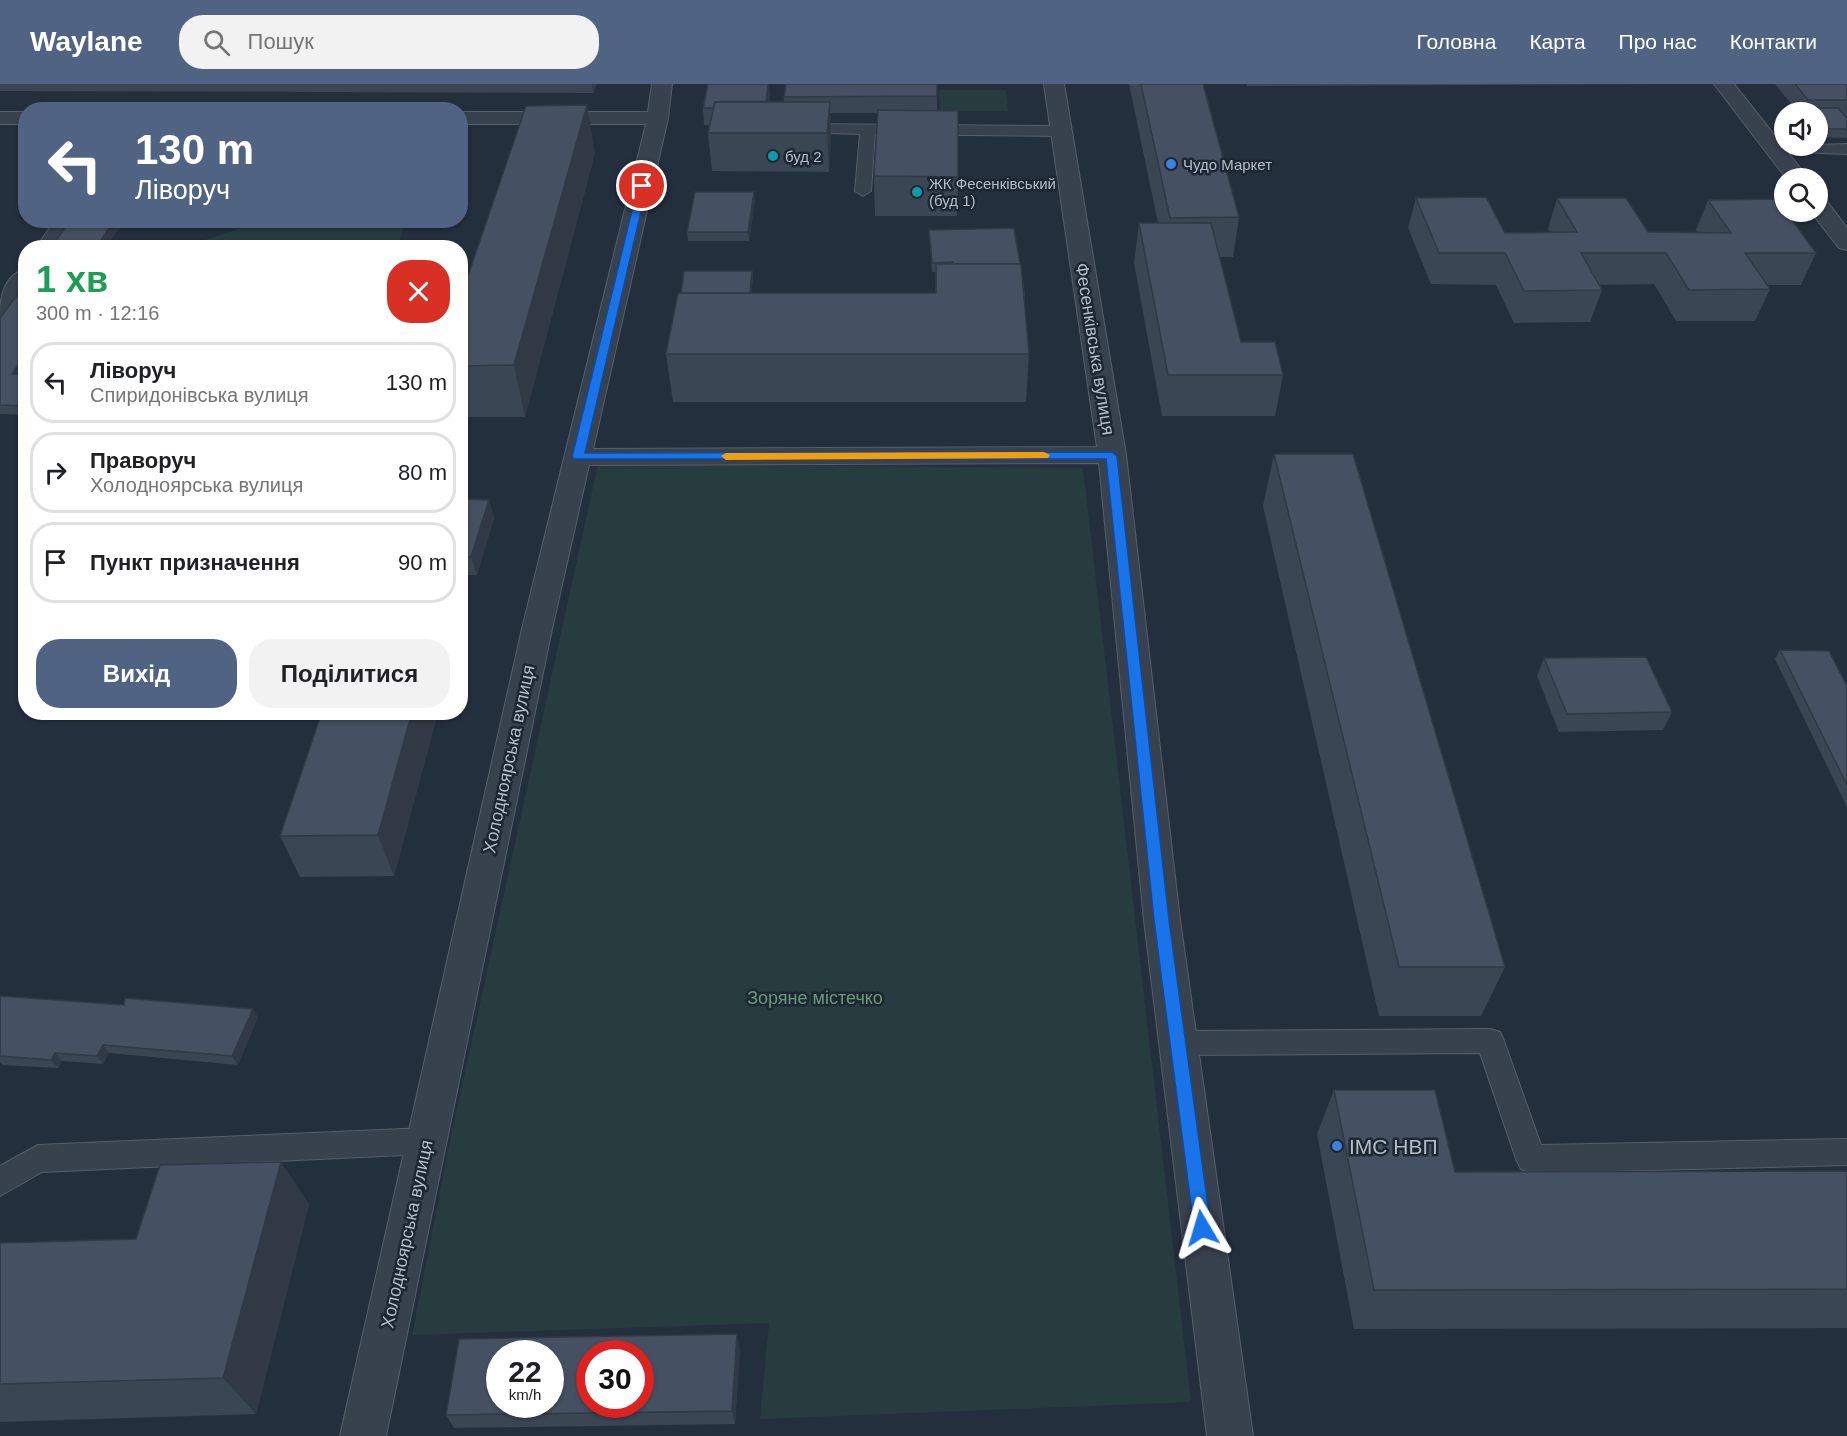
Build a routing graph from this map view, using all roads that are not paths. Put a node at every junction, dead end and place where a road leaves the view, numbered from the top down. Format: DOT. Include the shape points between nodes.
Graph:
graph roads {
  1 [pos="662,84"];
  2 [pos="1054,84"];
  3 [pos="1724,84"];
  4 [pos="0,118"];
  5 [pos="18,118"];
  6 [pos="468,118"];
  7 [pos="658,118"];
  8 [pos="782,129"];
  9 [pos="868,130"];
  10 [pos="1061,131"];
  11 [pos="1774,148"];
  12 [pos="1828,149"];
  13 [pos="1847,149"];
  14 [pos="1780,156"];
  15 [pos="1789,168"];
  16 [pos="863,191"];
  17 [pos="1828,218"];
  18 [pos="1847,243"];
  19 [pos="18,286"];
  20 [pos="0,310"];
  21 [pos="1112,456"];
  22 [pos="578,457"];
  23 [pos="1178,1043"];
  24 [pos="427,1141"];
  25 [pos="1847,1152"];
  26 [pos="0,1182"];
  27 [pos="363,1436"];
  28 [pos="1230,1436"];
  1 -- 7 [label="street, Холодноярська вулиця"];
  2 -- 10 [label="street, Фесенківська вулиця"];
  3 -- 11 [label="street"];
  4 -- 5 [label="street"];
  6 -- 7 [label="street"];
  7 -- 22 [label="street, Холодноярська вулиця"];
  8 -- 9 [label="lane"];
  9 -- 10 [label="lane"];
  9 -- 16 [label="lane"];
  10 -- 21 [label="street, Фесенківська вулиця"];
  12 -- 13 [label="lane"];
  14 -- 15 [label="street"];
  17 -- 18 [label="street"];
  19 -- 20 [label="street"];
  21 -- 22 [label="street"];
  21 -- 23 [label="street, Фесенківська вулиця"];
  22 -- 24 [label="street, Холодноярська вулиця"];
  23 -- 25 [label="lane" via="1490,1041 1531,1159"];
  23 -- 28 [label="street, Фесенківська вулиця"];
  24 -- 26 [label="lane" via="38,1160"];
  24 -- 27 [label="street, Холодноярська вулиця"];
}
